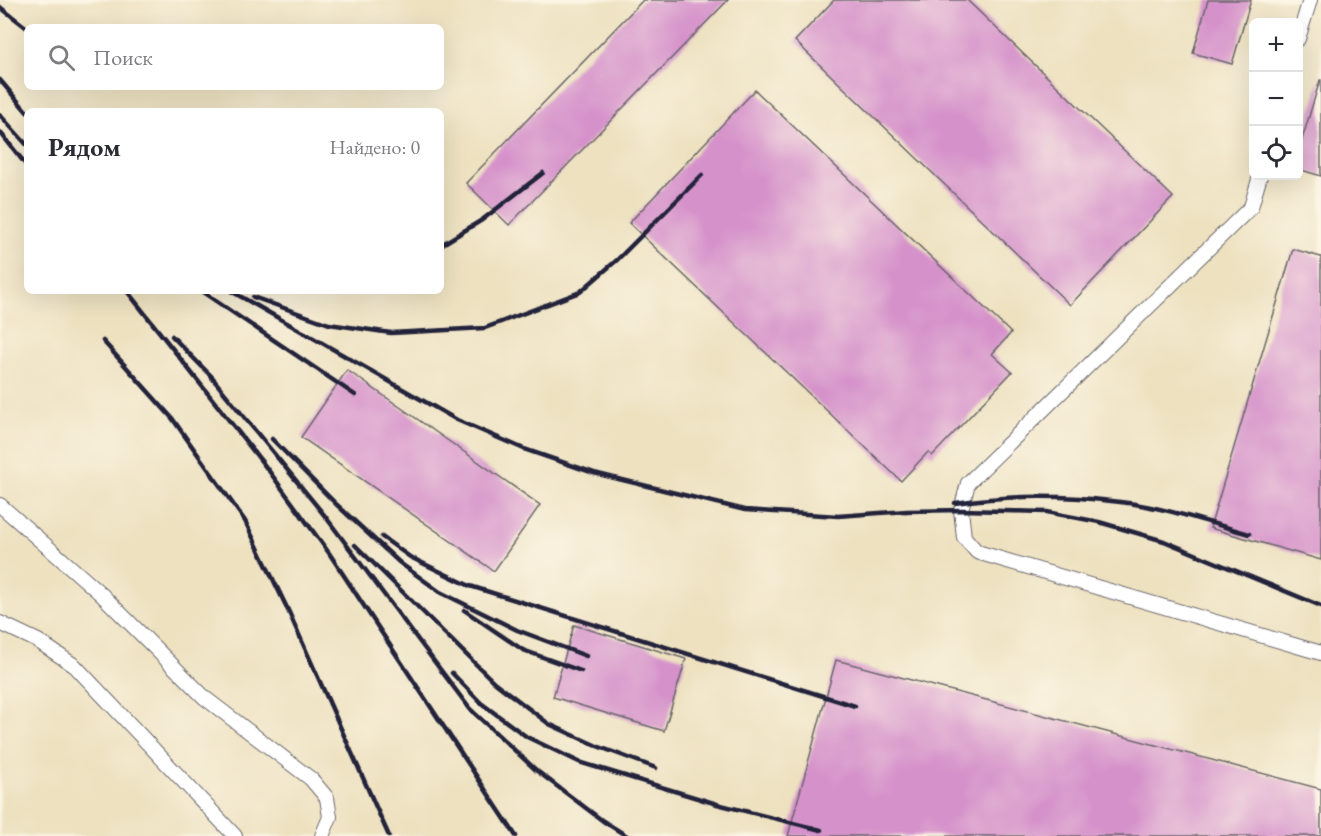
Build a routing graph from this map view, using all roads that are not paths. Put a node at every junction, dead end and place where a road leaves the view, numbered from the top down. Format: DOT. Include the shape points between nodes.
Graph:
graph roads {
  1 [pos="1310,0"];
  2 [pos="1303,25"];
  3 [pos="1259,180"];
  4 [pos="0,505"];
  5 [pos="0,623"];
  6 [pos="1321,653"];
  7 [pos="235,836"];
  8 [pos="322,836"];
  1 -- 2 [label="lane"];
  3 -- 6 [label="lane" via="1251,207 968,483 961,510 964,537 977,552"];
  4 -- 8 [label="lane" via="101,594 205,698 311,778 327,798 330,817"];
  5 -- 7 [label="lane" via="38,640 75,666"];
}
